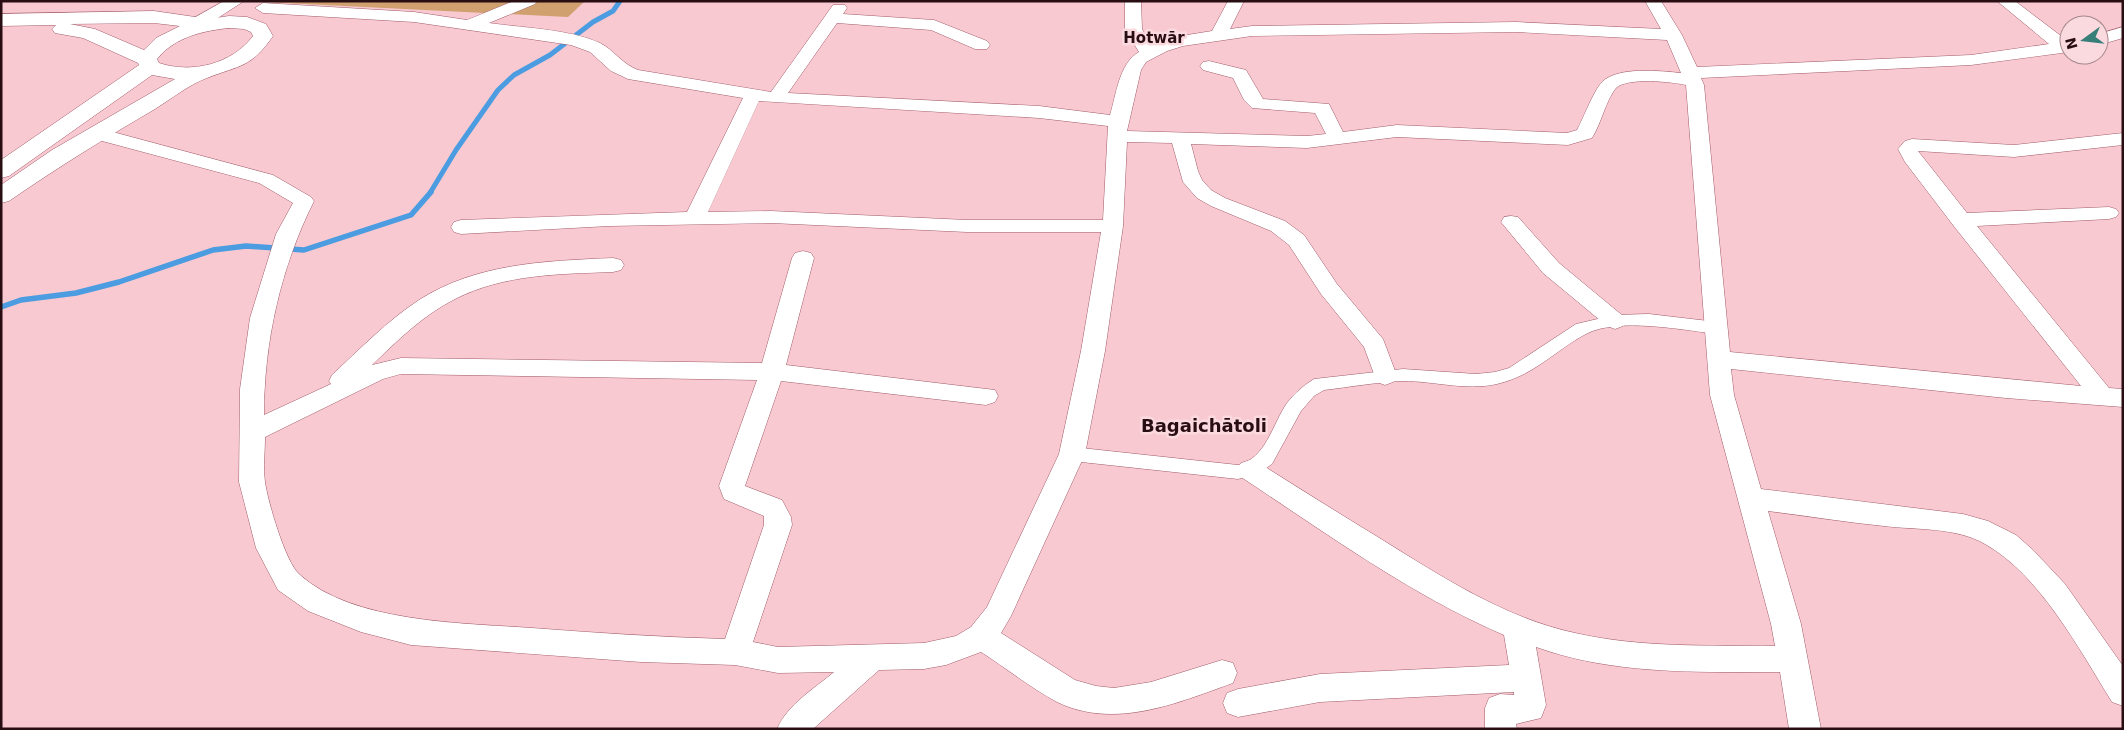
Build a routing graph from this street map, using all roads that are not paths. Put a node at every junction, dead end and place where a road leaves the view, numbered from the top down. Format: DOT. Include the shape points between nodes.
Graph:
graph roads {
  1 [pos="236,1"];
  2 [pos="529,1"];
  3 [pos="1133,1"];
  4 [pos="1236,1"];
  5 [pos="1654,1"];
  6 [pos="2005,1"];
  7 [pos="269,4"];
  8 [pos="1,20"];
  9 [pos="198,23"];
  10 [pos="238,23"];
  11 [pos="470,25"];
  12 [pos="2123,32"];
  13 [pos="1219,35"];
  14 [pos="1674,36"];
  15 [pos="2109,37"];
  16 [pos="2059,42"];
  17 [pos="982,45"];
  18 [pos="2059,48"];
  19 [pos="1148,53"];
  20 [pos="148,63"];
  21 [pos="1209,66"];
  22 [pos="203,72"];
  23 [pos="1692,77"];
  24 [pos="754,93"];
  25 [pos="776,98"];
  26 [pos="1118,129"];
  27 [pos="98,134"];
  28 [pos="1338,138"];
  29 [pos="1180,139"];
  30 [pos="2123,139"];
  31 [pos="1,171"];
  32 [pos="1,196"];
  33 [pos="2109,213"];
  34 [pos="695,218"];
  35 [pos="1960,220"];
  36 [pos="1511,222"];
  37 [pos="1113,226"];
  38 [pos="461,227"];
  39 [pos="803,258"];
  40 [pos="613,265"];
  41 [pos="1615,322"];
  42 [pos="1717,328"];
  43 [pos="1719,359"];
  44 [pos="772,372"];
  45 [pos="1385,376"];
  46 [pos="986,396"];
  47 [pos="2112,397"];
  48 [pos="323,398"];
  49 [pos="252,432"];
  50 [pos="1072,454"];
  51 [pos="1250,470"];
  52 [pos="1750,498"];
  53 [pos="1518,629"];
  54 [pos="981,636"];
  55 [pos="735,652"];
  56 [pos="872,658"];
  57 [pos="1793,659"];
  58 [pos="1222,673"];
  59 [pos="1526,678"];
  60 [pos="2123,692"];
  61 [pos="1238,703"];
  62 [pos="793,729"];
  63 [pos="1501,729"];
  64 [pos="1805,729"];
  1 -- 9 [label="street"];
  2 -- 11 [label="street"];
  3 -- 19 [label="street" via="1132,28"];
  4 -- 13 [label="street"];
  5 -- 14 [label="street"];
  6 -- 16 [label="street"];
  7 -- 10 [label="street"];
  7 -- 11 [label="street"];
  8 -- 9 [label="main road" via="154,18"];
  8 -- 20 [label="main road" via="88,33"];
  9 -- 10 [label="main road"];
  10 -- 20 [label="main road" via="202,25 176,34 156,46"];
  10 -- 22 [label="main road" via="258,28 262,36 258,46 239,59"];
  11 -- 24 [label="street" via="567,39 592,46 614,67 634,75"];
  12 -- 15 [label="street"];
  13 -- 14 [label="street" via="1252,30 1476,27"];
  13 -- 19 [label="street" via="1181,41"];
  14 -- 23 [label="street"];
  17 -- 25 [label="street" via="934,25 836,13"];
  18 -- 23 [label="street" via="1971,60"];
  19 -- 26 [label="street" via="1132,70"];
  20 -- 22 [label="main road" via="162,73"];
  20 -- 31 [label="main road"];
  21 -- 28 [label="street" via="1240,74 1258,104 1322,108"];
  22 -- 27 [label="main road"];
  23 -- 28 [label="street" via="1616,80 1609,84 1585,134 1574,138 1397,132"];
  23 -- 42 [label="street"];
  24 -- 25 [label="street"];
  24 -- 34 [label="street"];
  25 -- 26 [label="street" via="1039,112"];
  26 -- 29 [label="street"];
  26 -- 37 [label="street"];
  27 -- 32 [label="main road" via="60,155"];
  27 -- 49 [label="street" via="266,179 304,201 286,234 261,318 252,388"];
  28 -- 29 [label="street" via="1307,142"];
  29 -- 45 [label="street" via="1193,182 1204,194 1278,226 1297,240 1329,289 1376,345"];
  30 -- 35 [label="street" via="2014,151 1923,145 1909,147 1912,158"];
  33 -- 35 [label="street"];
  34 -- 37 [label="street" via="771,217 967,226"];
  34 -- 38 [label="street"];
  35 -- 47 [label="street"];
  36 -- 41 [label="street" via="1551,268"];
  37 -- 50 [label="street"];
  39 -- 44 [label="street"];
  40 -- 48 [label="street" via="514,272 464,286 426,306 405,322"];
  41 -- 42 [label="street" via="1648,320"];
  41 -- 45 [label="street" via="1582,328 1515,373 1495,378"];
  42 -- 43 [label="street"];
  43 -- 47 [label="street"];
  43 -- 52 [label="street" via="1722,395"];
  44 -- 46 [label="street"];
  44 -- 48 [label="street" via="401,366 375,373"];
  44 -- 55 [label="street" via="732,486 737,494 773,508 777,512 778,525"];
  45 -- 51 [label="street" via="1330,382 1308,391 1294,407 1265,459"];
  48 -- 49 [label="street"];
  49 -- 55 [label="street" via="252,482 270,548 288,582 318,602 361,619 411,632 641,649"];
  50 -- 51 [label="street" via="1238,472"];
  50 -- 54 [label="street" via="997,616"];
  51 -- 53 [label="street" via="1440,591"];
  52 -- 57 [label="street"];
  52 -- 60 [label="street" via="1956,524 1992,534 2022,556 2042,578"];
  53 -- 57 [label="street" via="1618,654 1662,658"];
  53 -- 59 [label="street"];
  54 -- 56 [label="street" via="946,652"];
  54 -- 58 [label="street" via="1076,696 1090,700 1146,697"];
  55 -- 56 [label="street" via="778,660"];
  56 -- 62 [label="street"];
  57 -- 64 [label="street"];
  59 -- 61 [label="street" via="1320,688"];
  59 -- 63 [label="street" via="1530,708 1500,708"];
}
